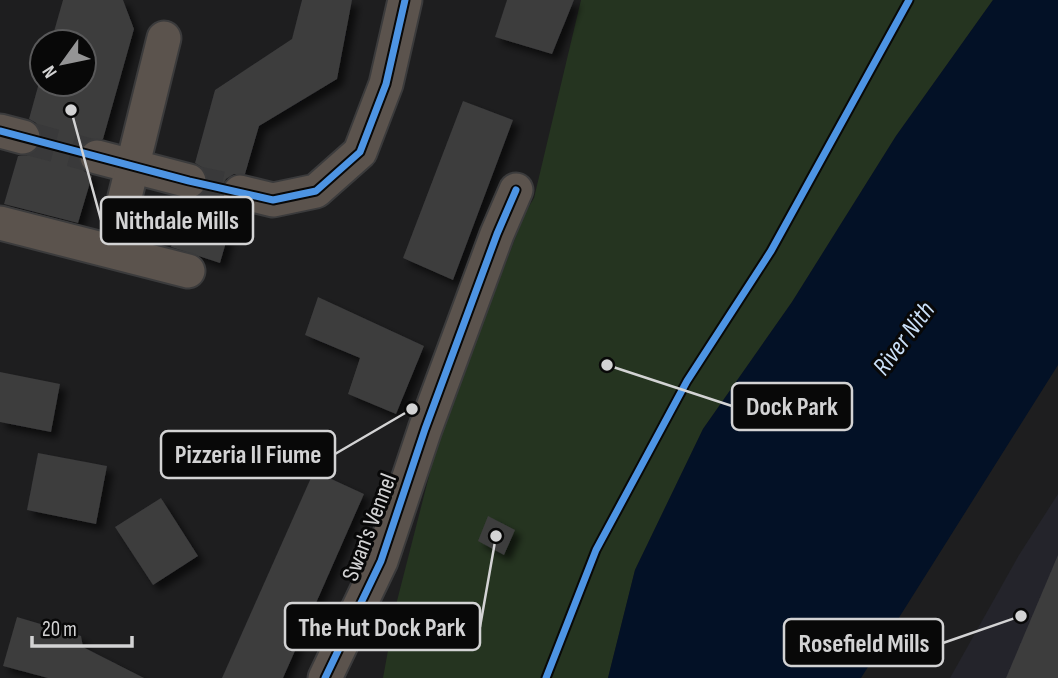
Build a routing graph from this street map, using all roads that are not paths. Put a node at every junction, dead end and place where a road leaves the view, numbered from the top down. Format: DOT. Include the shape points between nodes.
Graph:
graph roads {
  1 [pos="405,0"];
  2 [pos="164,38"];
  3 [pos="97,157"];
  4 [pos="133,166"];
  5 [pos="190,181"];
  6 [pos="516,190"];
  7 [pos="240,192"];
  8 [pos="121,213"];
  9 [pos="0,223"];
  10 [pos="188,271"];
  11 [pos="326,678"];
  1 -- 7 [label="street" via="386,84 360,152 316,191 273,200"];
  2 -- 4 [label="street"];
  3 -- 4 [label="street"];
  4 -- 5 [label="street"];
  4 -- 8 [label="street"];
  6 -- 11 [label="street, Swan's Vennel" via="425,429 381,561"];
  9 -- 10 [label="street"];
}
